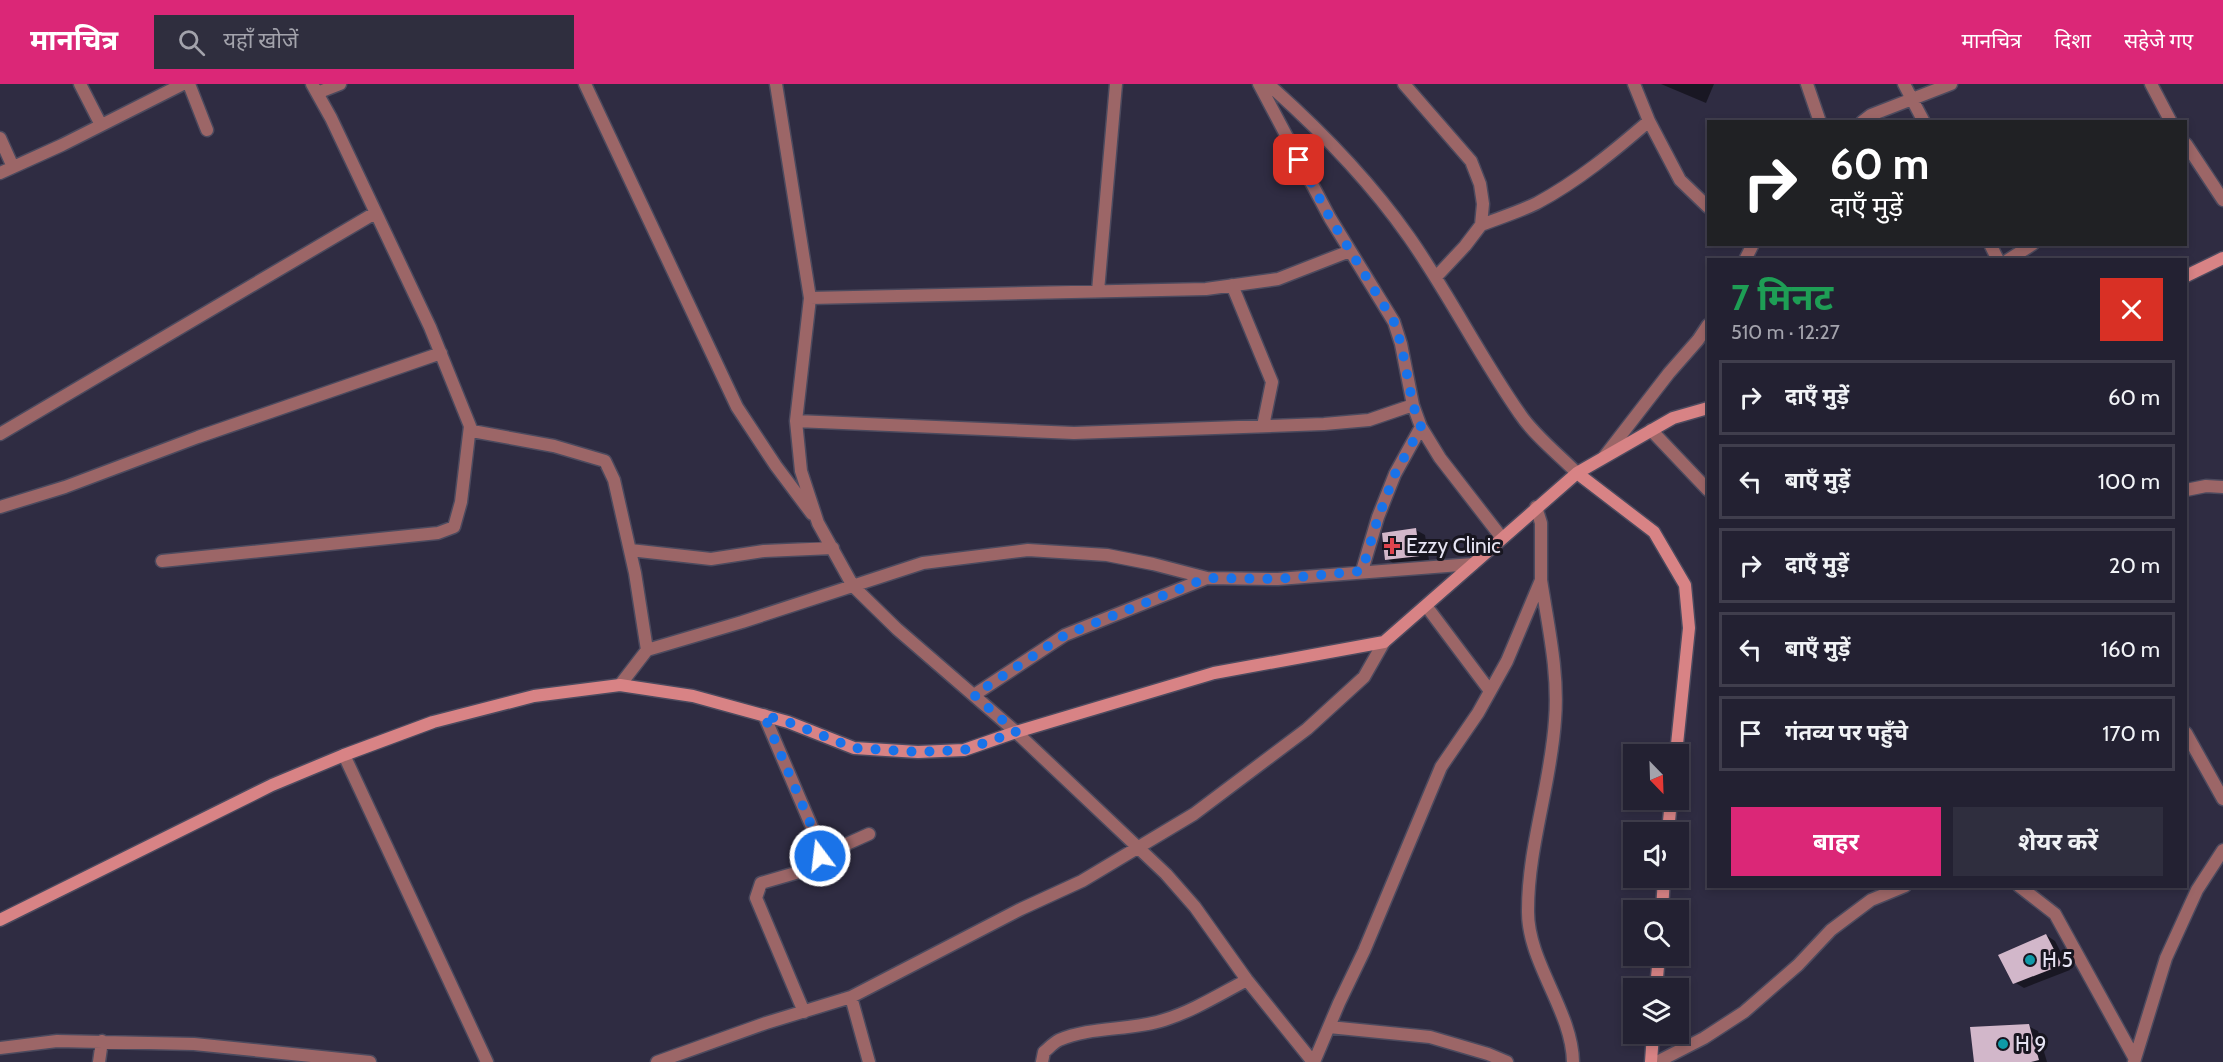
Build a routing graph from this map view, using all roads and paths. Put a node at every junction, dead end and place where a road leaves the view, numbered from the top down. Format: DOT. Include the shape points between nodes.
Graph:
graph roads {
  1 [pos="80,84"];
  2 [pos="183,84"];
  3 [pos="189,84"];
  4 [pos="340,84"];
  5 [pos="585,84"];
  6 [pos="776,84"];
  7 [pos="1116,84"];
  8 [pos="1258,84"];
  9 [pos="1268,84"];
  10 [pos="1404,84"];
  11 [pos="1807,84"];
  12 [pos="1904,84"];
  13 [pos="1951,84"];
  14 [pos="2151,84"];
  15 [pos="1632,85"];
  16 [pos="314,88"];
  17 [pos="1912,99"];
  18 [pos="1819,120"];
  19 [pos="1865,120"];
  20 [pos="1923,120"];
  21 [pos="2170,120"];
  22 [pos="1649,121"];
  23 [pos="101,125"];
  24 [pos="207,130"];
  25 [pos="0,138"];
  26 [pos="2187,148"];
  27 [pos="2191,164"];
  28 [pos="14,167"];
  29 [pos="0,173"];
  30 [pos="2223,200"];
  31 [pos="1707,206"];
  32 [pos="375,213"];
  33 [pos="1481,225"];
  34 [pos="2030,246"];
  35 [pos="1350,251"];
  36 [pos="2011,258"];
  37 [pos="2223,258"];
  38 [pos="1436,276"];
  39 [pos="2187,276"];
  40 [pos="1232,285"];
  41 [pos="1098,291"];
  42 [pos="810,298"];
  43 [pos="1707,326"];
  44 [pos="441,353"];
  45 [pos="1413,405"];
  46 [pos="1707,408"];
  47 [pos="796,422"];
  48 [pos="470,426"];
  49 [pos="1263,426"];
  50 [pos="1421,427"];
  51 [pos="1651,430"];
  52 [pos="0,434"];
  53 [pos="1604,457"];
  54 [pos="1577,473"];
  55 [pos="2223,487"];
  56 [pos="1707,489"];
  57 [pos="2187,490"];
  58 [pos="0,507"];
  59 [pos="1536,507"];
  60 [pos="818,523"];
  61 [pos="1502,538"];
  62 [pos="832,548"];
  63 [pos="630,550"];
  64 [pos="162,561"];
  65 [pos="1473,564"];
  66 [pos="1362,571"];
  67 [pos="1207,578"];
  68 [pos="1541,580"];
  69 [pos="853,586"];
  70 [pos="1426,607"];
  71 [pos="1384,642"];
  72 [pos="647,650"];
  73 [pos="620,685"];
  74 [pos="1490,691"];
  75 [pos="974,695"];
  76 [pos="764,715"];
  77 [pos="1016,732"];
  78 [pos="2187,735"];
  79 [pos="1677,744"];
  80 [pos="344,755"];
  81 [pos="2223,800"];
  82 [pos="869,834"];
  83 [pos="1138,848"];
  84 [pos="2223,850"];
  85 [pos="820,856"];
  86 [pos="1900,888"];
  87 [pos="2022,888"];
  88 [pos="0,920"];
  89 [pos="1248,980"];
  90 [pos="851,997"];
  91 [pos="804,1012"];
  92 [pos="1329,1027"];
  93 [pos="102,1041"];
  94 [pos="1652,1044"];
  95 [pos="0,1048"];
  96 [pos="2134,1060"];
  97 [pos="99,1062"];
  98 [pos="370,1062"];
  99 [pos="487,1062"];
  100 [pos="657,1062"];
  101 [pos="869,1062"];
  102 [pos="1042,1062"];
  103 [pos="1314,1062"];
  104 [pos="1507,1062"];
  105 [pos="1573,1062"];
  106 [pos="1651,1062"];
  107 [pos="1657,1062"];
  1 -- 23 [label="street"];
  2 -- 23 [label="street"];
  3 -- 24 [label="street"];
  4 -- 16 [label="street"];
  5 -- 60 [label="street" via="737,407"];
  6 -- 42 [label="street"];
  7 -- 41 [label="street"];
  8 -- 35 [label="street"];
  9 -- 38 [label="street" via="1357,172"];
  10 -- 33 [label="street" via="1471,161 1480,184"];
  11 -- 18 [label="street"];
  12 -- 17 [label="street"];
  13 -- 17 [label="street"];
  14 -- 21 [label="street"];
  15 -- 22 [label="street"];
  16 -- 32 [label="street"];
  17 -- 19 [label="street"];
  17 -- 20 [label="street"];
  22 -- 31 [label="street" via="1680,180"];
  22 -- 33 [label="street" via="1569,185"];
  23 -- 28 [label="street"];
  25 -- 28 [label="street"];
  26 -- 27 [label="street"];
  27 -- 30 [label="street"];
  28 -- 29 [label="street"];
  32 -- 44 [label="street"];
  32 -- 52 [label="street"];
  33 -- 38 [label="street"];
  34 -- 36 [label="street"];
  35 -- 40 [label="street" via="1278,279"];
  35 -- 45 [label="street" via="1394,322"];
  37 -- 39 [label="street"];
  38 -- 54 [label="street" via="1521,416"];
  40 -- 41 [label="street"];
  40 -- 49 [label="street" via="1272,382"];
  41 -- 42 [label="street"];
  42 -- 47 [label="street"];
  43 -- 53 [label="street"];
  44 -- 48 [label="street"];
  44 -- 58 [label="street"];
  45 -- 49 [label="street" via="1369,420"];
  45 -- 50 [label="street"];
  46 -- 51 [label="street" via="1673,418"];
  47 -- 49 [label="street" via="1074,434"];
  47 -- 60 [label="street" via="801,471"];
  48 -- 63 [label="street" via="472,431 554,446 605,461 614,480"];
  48 -- 64 [label="street" via="461,502 454,526 438,533"];
  50 -- 61 [label="street"];
  50 -- 66 [label="street" via="1395,474"];
  51 -- 53 [label="street"];
  51 -- 56 [label="street"];
  53 -- 54 [label="street"];
  54 -- 59 [label="street"];
  54 -- 79 [label="street" via="1654,532 1685,585 1689,628"];
  55 -- 57 [label="street"];
  59 -- 61 [label="street"];
  59 -- 68 [label="street" via="1541,523"];
  60 -- 62 [label="street"];
  61 -- 65 [label="street"];
  62 -- 63 [label="street" via="764,551 711,559"];
  62 -- 69 [label="street"];
  63 -- 72 [label="street"];
  65 -- 66 [label="street"];
  65 -- 70 [label="street"];
  66 -- 67 [label="street" via="1278,579"];
  67 -- 69 [label="street" via="1107,555 1028,550 923,563"];
  67 -- 75 [label="street" via="1065,635"];
  68 -- 74 [label="street"];
  68 -- 105 [label="street" via="1554,663 1555,720 1527,912"];
  69 -- 72 [label="street"];
  69 -- 75 [label="street"];
  70 -- 71 [label="street"];
  70 -- 74 [label="street"];
  71 -- 77 [label="street" via="1214,673"];
  71 -- 83 [label="street" via="1364,677 1307,729 1194,814"];
  72 -- 73 [label="street"];
  73 -- 76 [label="street" via="693,696"];
  73 -- 80 [label="street" via="534,696 434,722"];
  74 -- 92 [label="street" via="1441,767"];
  75 -- 77 [label="street"];
  76 -- 77 [label="street" via="854,748 964,750"];
  76 -- 85 [label="street" via="820,846"];
  77 -- 83 [label="street"];
  78 -- 81 [label="street"];
  80 -- 88 [label="street" via="272,785"];
  80 -- 99 [label="street"];
  82 -- 85 [label="street"];
  83 -- 89 [label="street" via="1195,907"];
  83 -- 90 [label="street" via="1082,881"];
  84 -- 96 [label="street" via="2197,890 2166,958"];
  85 -- 91 [label="street" via="806,870 761,883 756,898"];
  86 -- 107 [label="street" via="1871,900 1831,930 1744,1012"];
  87 -- 96 [label="street" via="2055,914"];
  89 -- 102 [label="street" via="1163,1020 1057,1041 1044,1052"];
  89 -- 103 [label="street"];
  90 -- 91 [label="street"];
  90 -- 101 [label="street"];
  91 -- 100 [label="street"];
  92 -- 103 [label="street"];
  92 -- 104 [label="street" via="1430,1037"];
  93 -- 95 [label="street" via="57,1041"];
  93 -- 97 [label="street"];
  93 -- 98 [label="street" via="194,1044"];
  94 -- 106 [label="street"];
}
